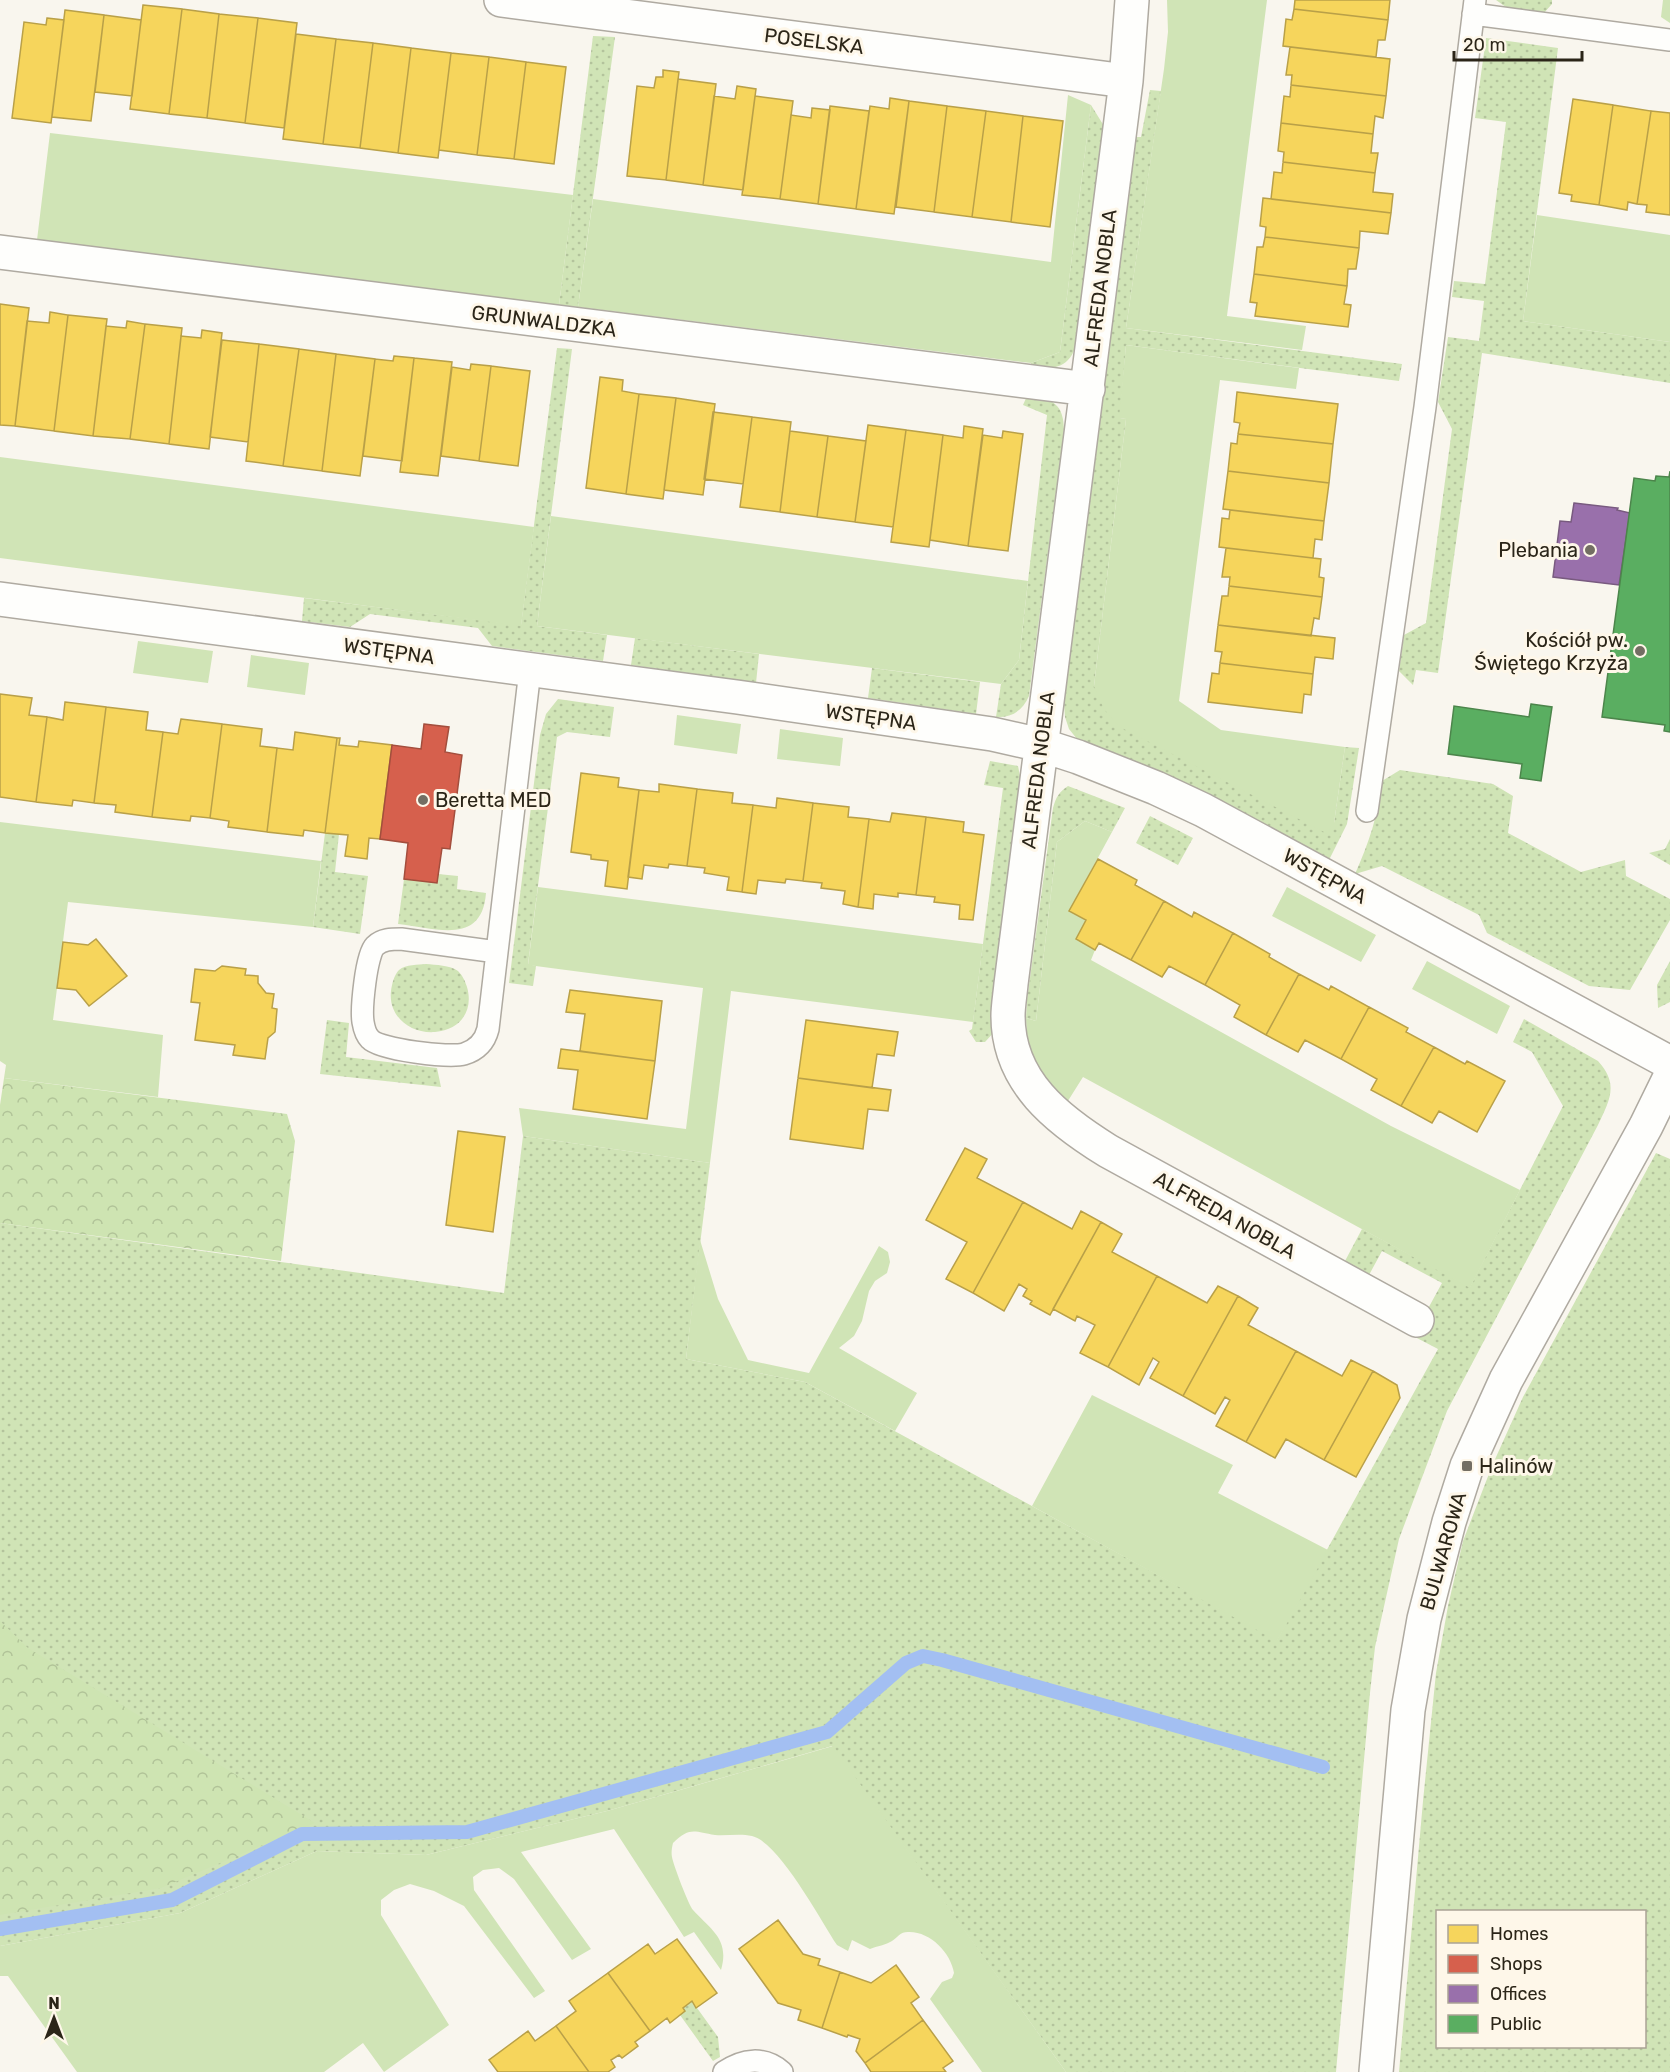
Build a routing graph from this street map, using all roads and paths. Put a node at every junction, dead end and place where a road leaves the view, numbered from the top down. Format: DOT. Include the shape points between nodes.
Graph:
graph roads {
  1 [pos="501,0"];
  2 [pos="1132,0"];
  3 [pos="1474,7"];
  4 [pos="1670,40"];
  5 [pos="1126,81"];
  6 [pos="0,252"];
  7 [pos="1088,389"];
  8 [pos="0,599"];
  9 [pos="530,670"];
  10 [pos="1041,745"];
  11 [pos="1367,811"];
  12 [pos="497,952"];
  13 [pos="1670,1063"];
  14 [pos="1670,1077"];
  15 [pos="1417,1320"];
  16 [pos="724,2072"];
  17 [pos="782,2072"];
  18 [pos="1376,2072"];
  1 -- 5 [label="street, POSELSKA"];
  2 -- 5 [label="street, ALFREDA NOBLA"];
  3 -- 4 [label="lane"];
  3 -- 11 [label="lane" via="1425,406"];
  5 -- 7 [label="street, ALFREDA NOBLA"];
  6 -- 7 [label="street, GRUNWALDZKA"];
  7 -- 10 [label="street, ALFREDA NOBLA"];
  8 -- 9 [label="street, WSTĘPNA"];
  9 -- 10 [label="street, WSTĘPNA" via="992,734"];
  9 -- 12 [label="lane"];
  10 -- 13 [label="street, WSTĘPNA" via="1203,810"];
  10 -- 15 [label="street, ALFREDA NOBLA" via="1008,1017 1018,1064 1032,1086 1057,1116 1108,1151"];
  12 -- 12 [label="lane" via="401,939 376,944 369,959 363,1010 370,1039 384,1046 448,1055 465,1054 481,1045 488,1029"];
  14 -- 18 [label="street, BULWAROWA" via="1506,1380 1467,1466 1449,1522 1424,1618 1408,1710"];
  16 -- 17 [label="lane" via="756,2060 772,2064"];
}
